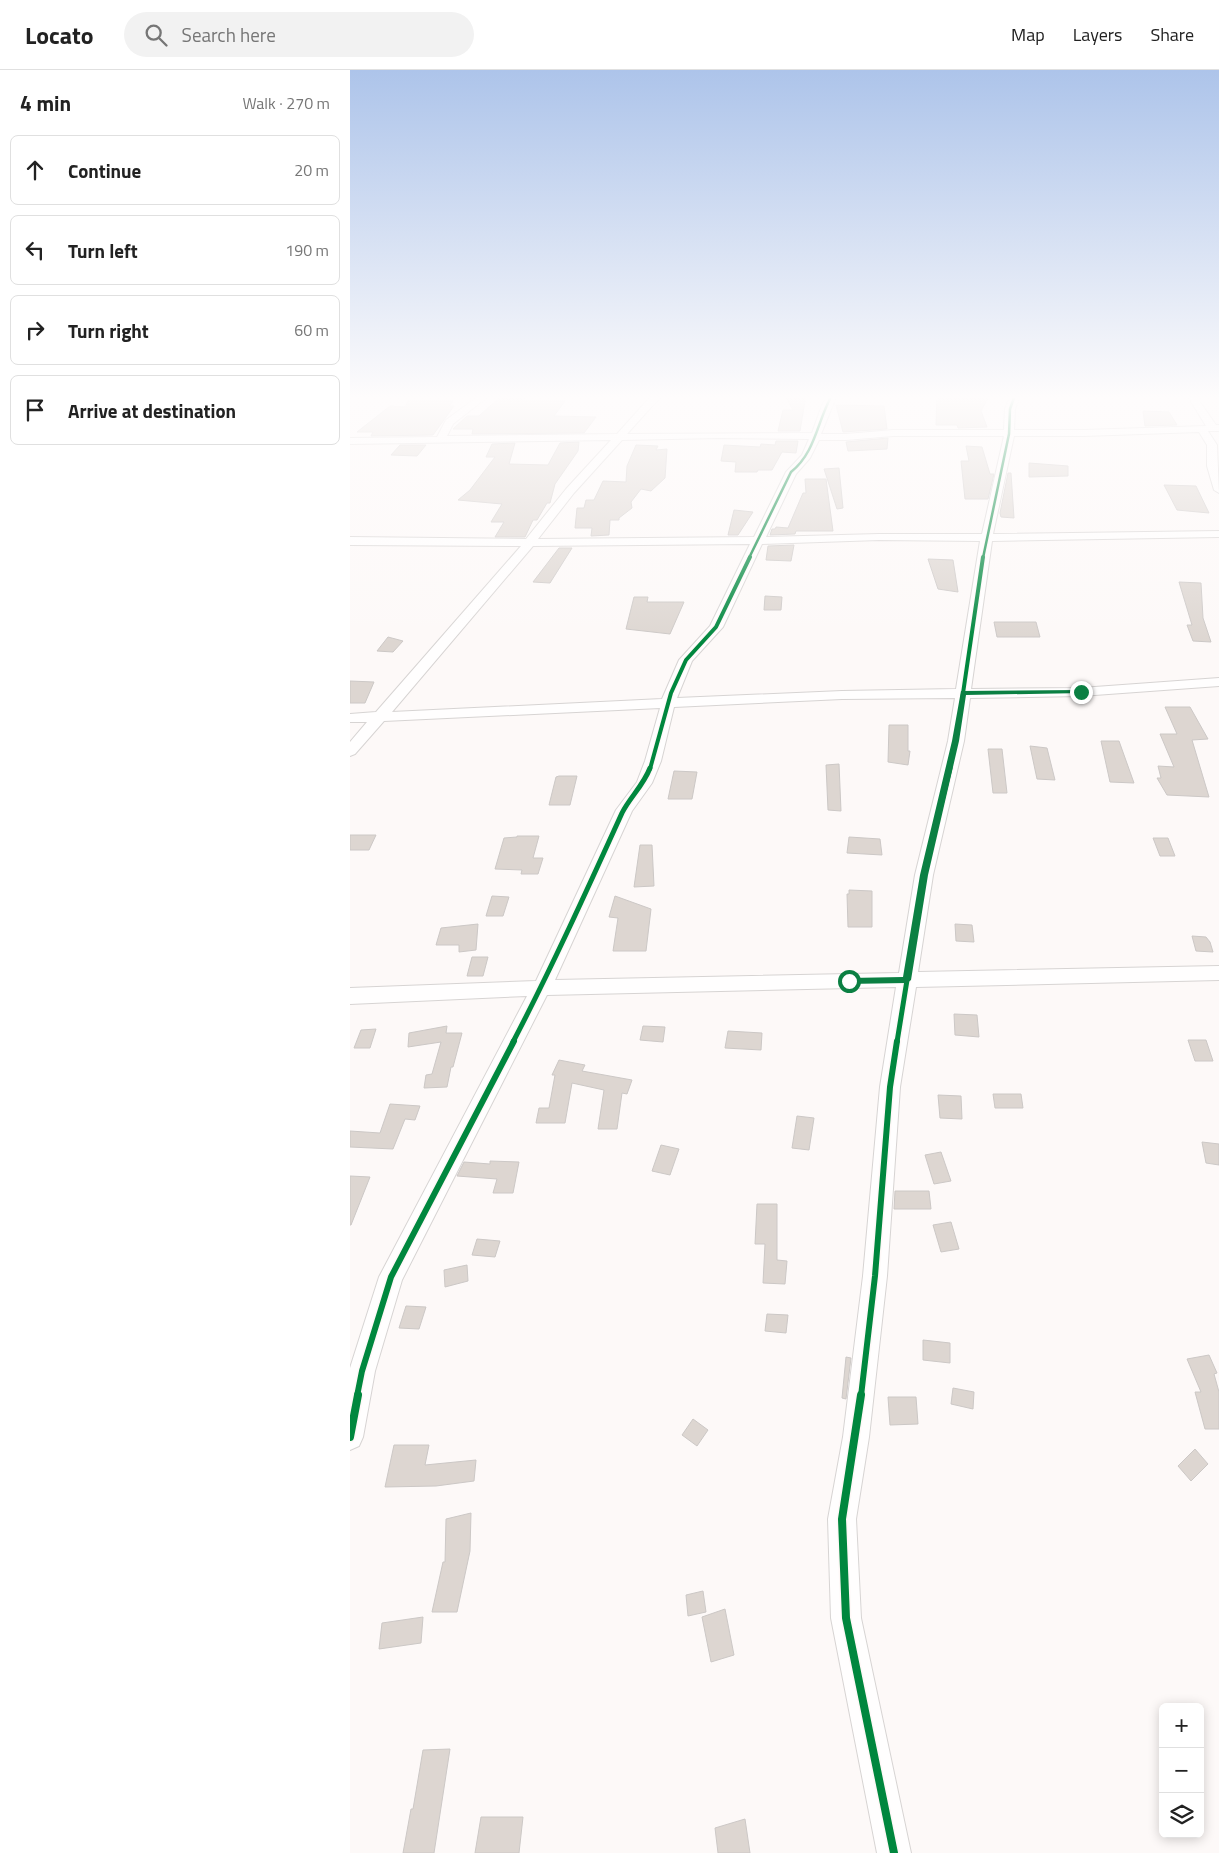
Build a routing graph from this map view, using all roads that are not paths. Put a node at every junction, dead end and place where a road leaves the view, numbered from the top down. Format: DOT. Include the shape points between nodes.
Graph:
graph roads {
  1 [pos="582,478"];
  2 [pos="788,478"];
  3 [pos="999,478"];
  4 [pos="1219,534"];
  5 [pos="986,538"];
  6 [pos="758,540"];
  7 [pos="350,541"];
  8 [pos="530,543"];
  9 [pos="1219,682"];
  10 [pos="964,693"];
  11 [pos="668,704"];
  12 [pos="380,716"];
  13 [pos="350,718"];
  14 [pos="350,750"];
  15 [pos="1219,973"];
  16 [pos="907,980"];
  17 [pos="541,988"];
  18 [pos="350,996"];
  19 [pos="350,1437"];
  20 [pos="894,1853"];
  1 -- 8 [label="street"];
  2 -- 6 [label="street"];
  3 -- 5 [label="street"];
  4 -- 5 [label="street"];
  5 -- 6 [label="street" via="880,536"];
  5 -- 10 [label="street"];
  6 -- 8 [label="street"];
  6 -- 11 [label="street" via="716,627 686,660"];
  7 -- 8 [label="street"];
  8 -- 12 [label="street"];
  9 -- 10 [label="street" via="1081,692"];
  10 -- 11 [label="street" via="842,695"];
  10 -- 16 [label="street" via="924,875"];
  11 -- 12 [label="street"];
  11 -- 17 [label="street" via="644,783 624,810"];
  12 -- 13 [label="street"];
  12 -- 14 [label="street"];
  15 -- 16 [label="street"];
  16 -- 17 [label="street"];
  16 -- 20 [label="street" via="890,1087 875,1276 856,1437 842,1519 846,1618"];
  17 -- 18 [label="street"];
  17 -- 19 [label="street" via="391,1277 362,1371"];
}
